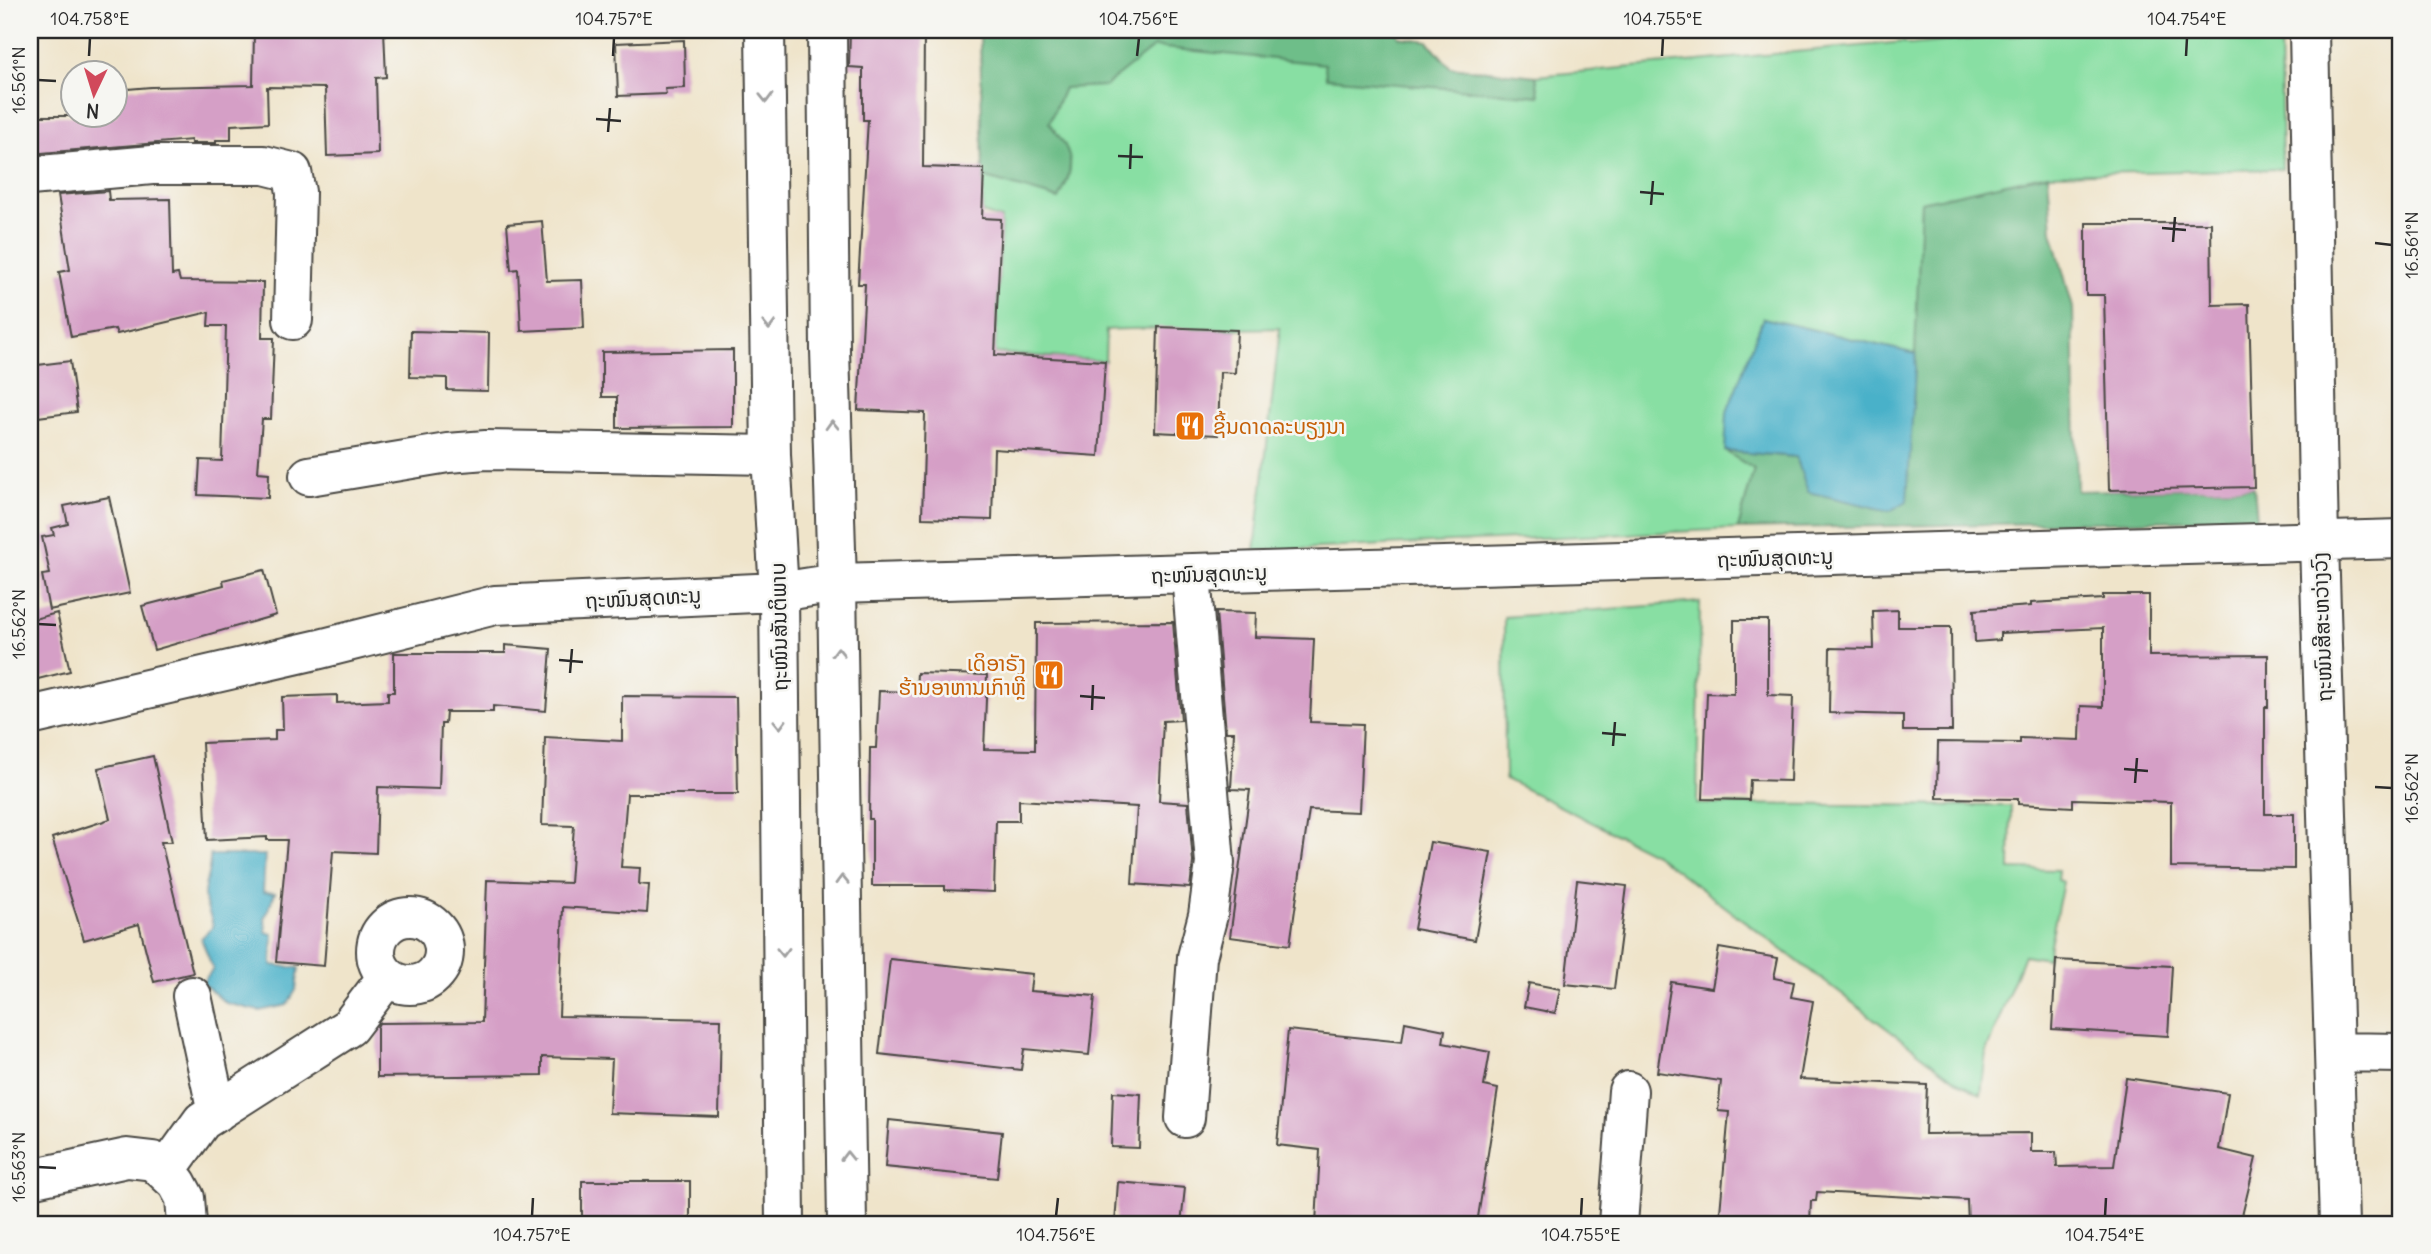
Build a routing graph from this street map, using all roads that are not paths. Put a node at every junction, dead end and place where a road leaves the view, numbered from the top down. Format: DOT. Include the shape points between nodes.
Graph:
graph roads {
  1 [pos="765,30"];
  2 [pos="827,30"];
  3 [pos="2309,30"];
  4 [pos="30,176"];
  5 [pos="293,320"];
  6 [pos="771,455"];
  7 [pos="309,476"];
  8 [pos="2401,539"];
  9 [pos="2319,542"];
  10 [pos="1191,575"];
  11 [pos="837,583"];
  12 [pos="779,592"];
  13 [pos="30,716"];
  14 [pos="387,977"];
  15 [pos="192,996"];
  16 [pos="2334,1052"];
  17 [pos="2401,1053"];
  18 [pos="1628,1091"];
  19 [pos="217,1112"];
  20 [pos="1185,1118"];
  21 [pos="166,1171"];
  22 [pos="30,1179"];
  23 [pos="187,1224"];
  24 [pos="785,1224"];
  25 [pos="847,1224"];
  26 [pos="1618,1224"];
  27 [pos="2339,1224"];
  1 -- 6 [label="street, ຖະໜົນສັນຕິພາບ, one-way"];
  11 -- 2 [label="street, one-way"];
  3 -- 9 [label="street, ຖະໜົນສີສະຫວ່າງວົງ"];
  4 -- 5 [label="street" via="152,165 264,165 292,172 296,192"];
  6 -- 7 [label="street" via="486,450"];
  6 -- 12 [label="street, ຖະໜົນສັນຕິພາບ"];
  8 -- 9 [label="street, ຖະໜົນສຸດທະນູ"];
  9 -- 10 [label="street, ຖະໜົນສຸດທະນູ"];
  9 -- 16 [label="street, ຖະໜົນສີສະຫວ່າງວົງ"];
  10 -- 11 [label="street, ຖະໜົນສຸດທະນູ"];
  10 -- 20 [label="street" via="1215,863 1197,957"];
  11 -- 12 [label="street, ຖະໜົນສຸດທະນູ"];
  25 -- 11 [label="street, one-way"];
  12 -- 13 [label="street, ຖະໜົນສຸດທະນູ" via="495,605"];
  12 -- 24 [label="street, ຖະໜົນສັນຕິພາບ, one-way"];
  14 -- 19 [label="street" via="349,1027"];
  15 -- 19 [label="street"];
  16 -- 17 [label="street"];
  16 -- 27 [label="street, ຖະໜົນສີສະຫວ່າງວົງ"];
  18 -- 26 [label="street"];
  19 -- 21 [label="street" via="202,1121"];
  21 -- 22 [label="street" via="153,1161 127,1158"];
  21 -- 23 [label="street" via="185,1198"];
}
